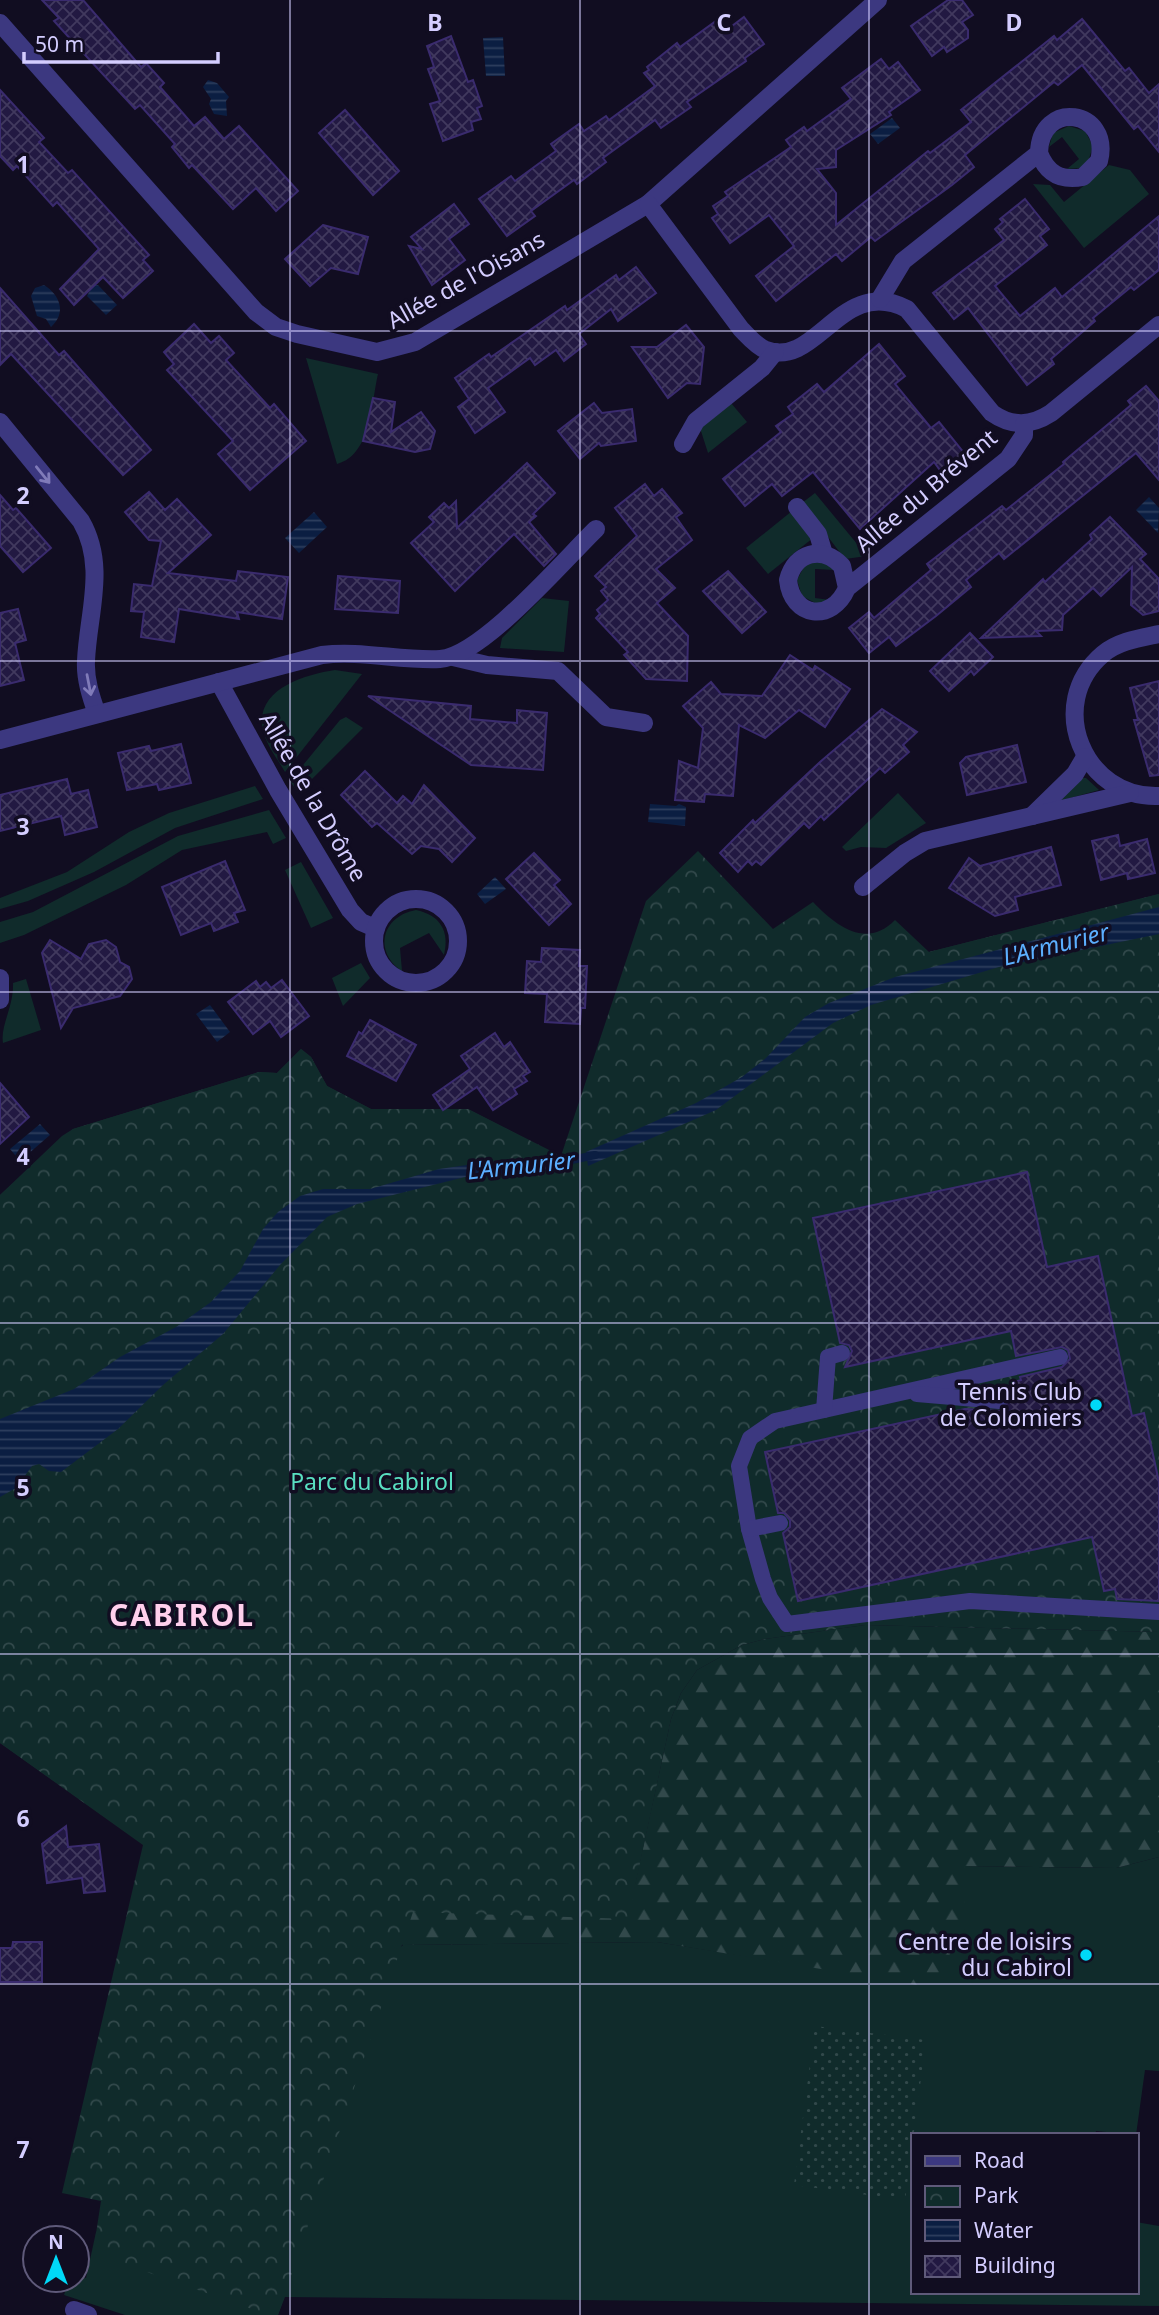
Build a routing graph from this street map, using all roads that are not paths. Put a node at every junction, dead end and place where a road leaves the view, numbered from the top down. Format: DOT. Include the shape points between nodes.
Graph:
graph roads {
  1 [pos="878,0"];
  2 [pos="0,23"];
  3 [pos="1039,153"];
  4 [pos="648,204"];
  5 [pos="880,299"];
  6 [pos="1159,324"];
  7 [pos="775,352"];
  8 [pos="0,422"];
  9 [pos="1024,424"];
  10 [pos="683,444"];
  11 [pos="797,507"];
  12 [pos="596,529"];
  13 [pos="824,554"];
  14 [pos="847,588"];
  15 [pos="1159,634"];
  16 [pos="453,657"];
  17 [pos="219,682"];
  18 [pos="97,714"];
  19 [pos="644,723"];
  20 [pos="0,740"];
  21 [pos="1085,757"];
  22 [pos="1130,793"];
  23 [pos="1159,796"];
  24 [pos="1032,816"];
  25 [pos="863,887"];
  26 [pos="375,928"];
  27 [pos="0,978"];
  28 [pos="0,1000"];
  29 [pos="842,1353"];
  30 [pos="1060,1357"];
  31 [pos="901,1392"];
  32 [pos="999,1401"];
  33 [pos="824,1410"];
  34 [pos="780,1522"];
  35 [pos="749,1529"];
  36 [pos="1159,1612"];
  1 -- 4 [label="street, Allée de l'Oisans"];
  2 -- 4 [label="street, Allée de l'Oisans" via="256,312 276,327 297,334 377,352 397,349"];
  3 -- 5 [label="street" via="903,261"];
  4 -- 7 [label="street" via="741,329 758,345"];
  5 -- 7 [label="street" via="849,309 800,347"];
  5 -- 9 [label="street, Allée du Brévent" via="907,309 992,414"];
  6 -- 9 [label="street, Allée du Brévent" via="1051,413"];
  7 -- 10 [label="street" via="762,368 695,421"];
  8 -- 18 [label="street, one-way" via="91,539 96,574 86,662"];
  9 -- 14 [label="street, Allée du Brévent" via="1024,435 1008,459"];
  11 -- 13 [label="street" via="818,534"];
  12 -- 16 [label="street" via="482,639"];
  13 -- 14 [label="street, Allée du Brévent" via="842,566"];
  13 -- 14 [label="street, Allée du Brévent" via="804,556 790,571 789,592 794,601 814,612 825,611 835,607"];
  15 -- 21 [label="street" via="1103,654 1080,684 1075,729"];
  16 -- 17 [label="street" via="335,653"];
  16 -- 19 [label="street" via="486,665 558,671 606,717"];
  17 -- 18 [label="street"];
  17 -- 26 [label="street, Allée de la Drôme" via="350,909 361,922"];
  18 -- 20 [label="street"];
  21 -- 22 [label="street" via="1105,780"];
  21 -- 24 [label="street" via="1075,774"];
  22 -- 23 [label="street"];
  22 -- 24 [label="street"];
  24 -- 25 [label="street" via="925,841"];
  26 -- 26 [label="street" via="374,953 380,965 402,982 431,981 453,963 458,950 454,922 433,902 399,902 382,915"];
  27 -- 28 [label="street"];
  29 -- 33 [label="lane" via="828,1357"];
  30 -- 31 [label="lane"];
  31 -- 32 [label="lane"];
  31 -- 33 [label="lane"];
  33 -- 35 [label="lane" via="775,1421 750,1438 739,1466"];
  34 -- 35 [label="lane"];
  35 -- 36 [label="lane" via="770,1598 787,1623 970,1601"];
}
